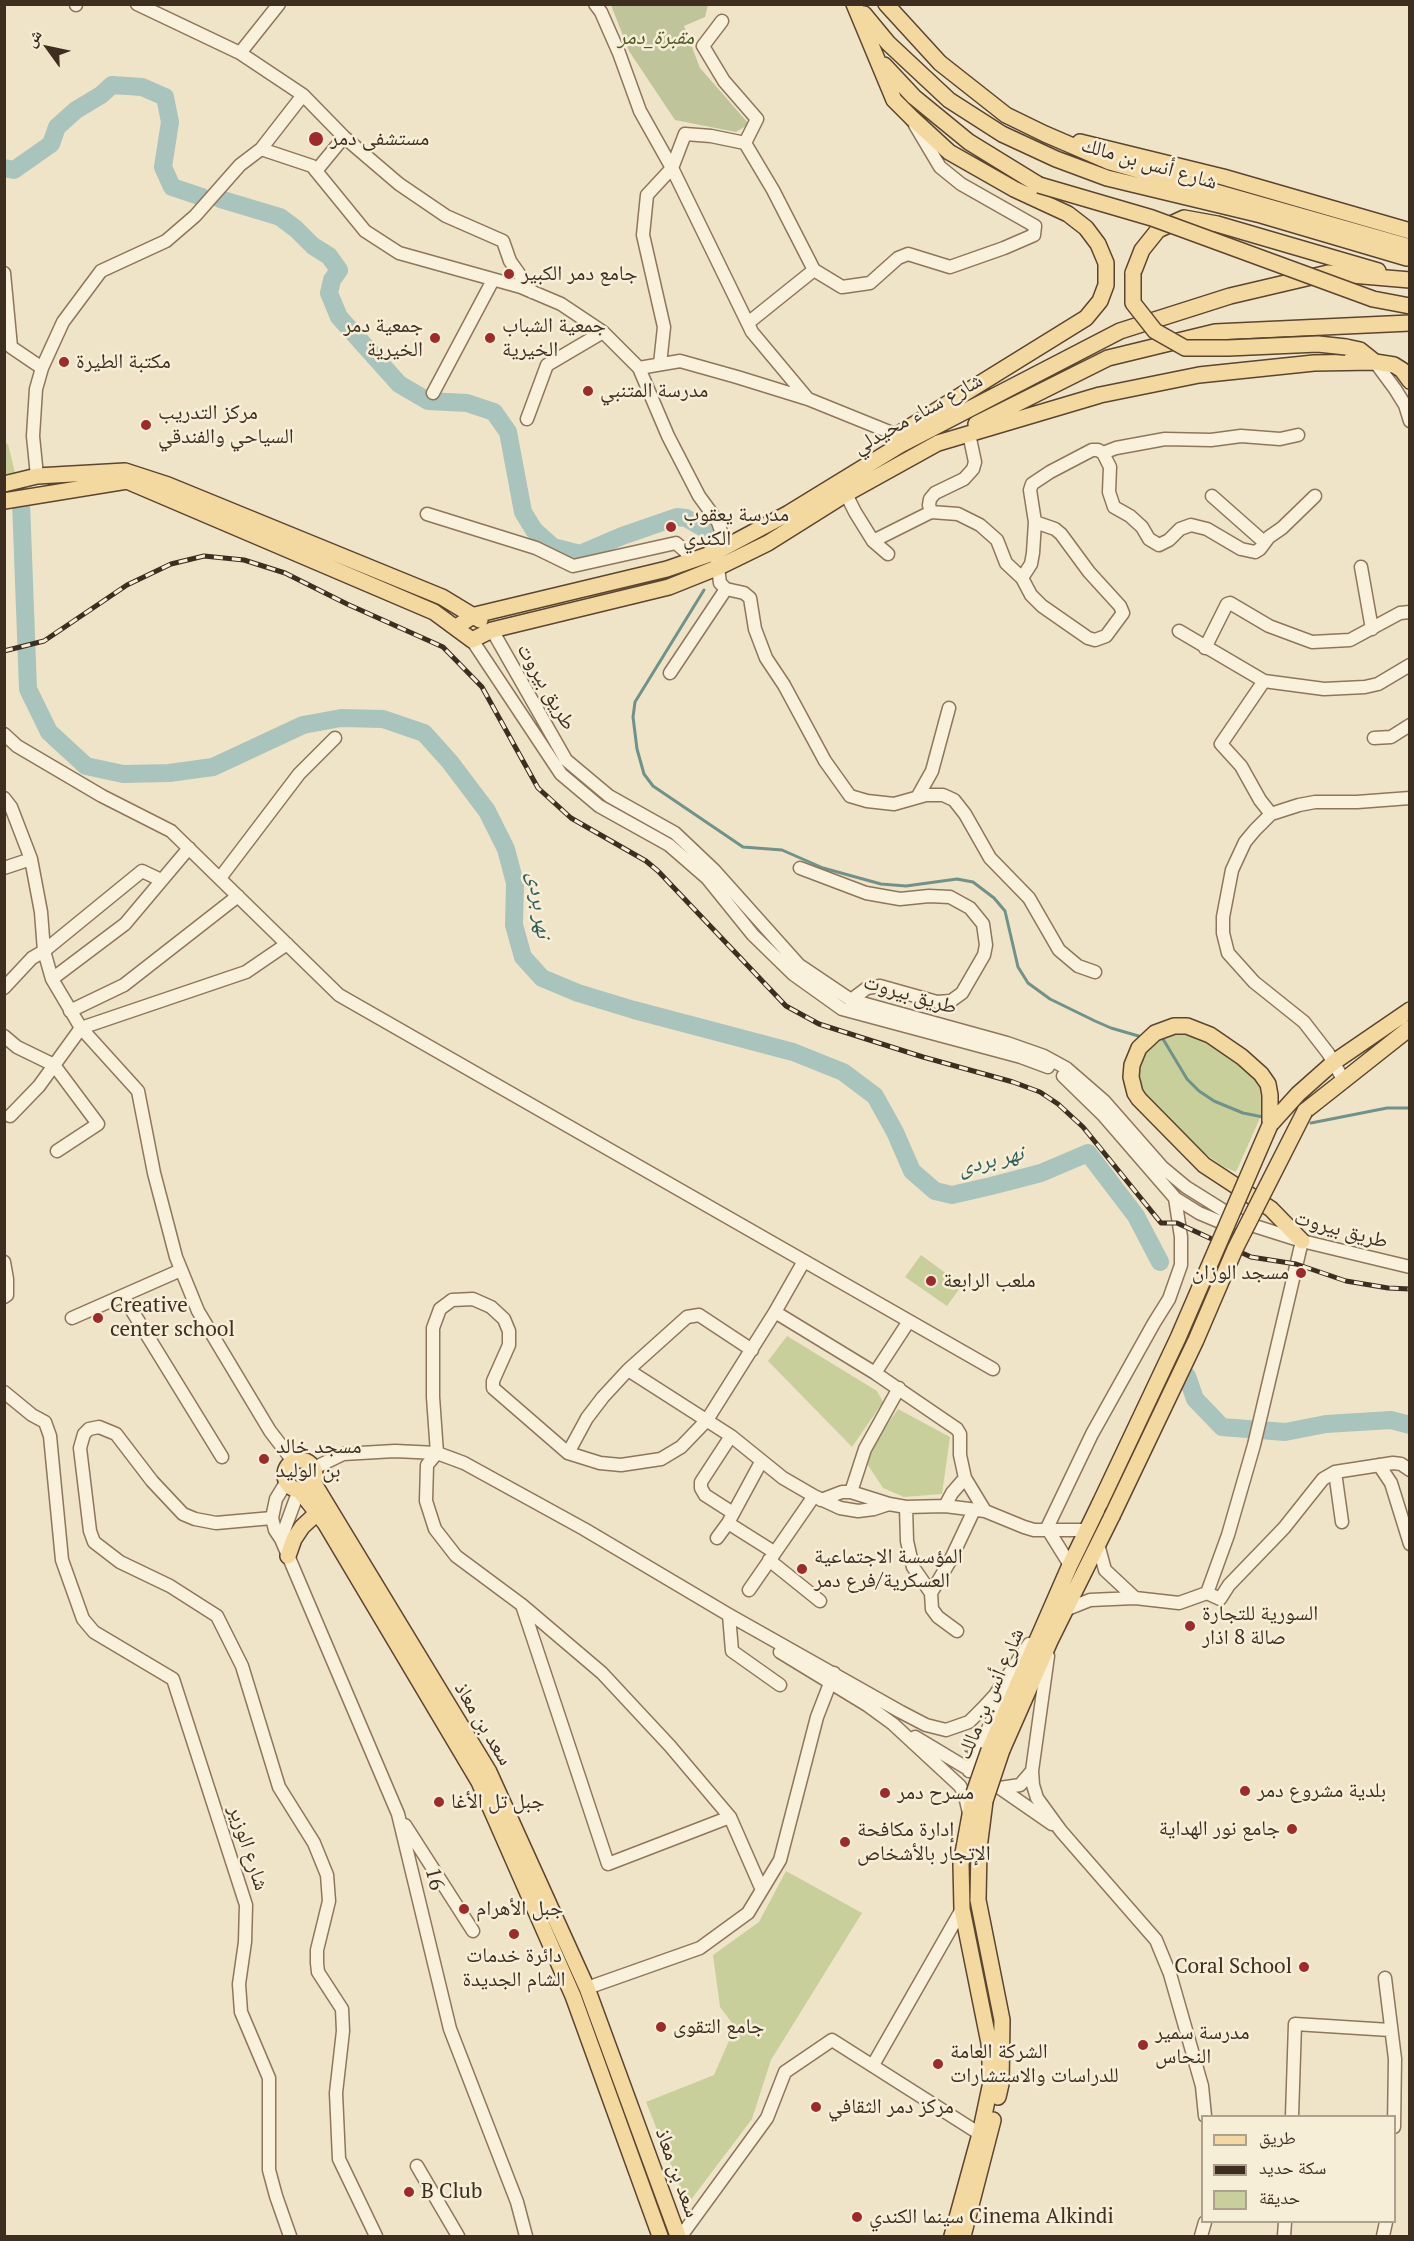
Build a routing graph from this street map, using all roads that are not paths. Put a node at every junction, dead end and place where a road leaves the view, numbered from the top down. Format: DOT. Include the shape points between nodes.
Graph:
graph roads {
  1 [pos="137,4"];
  2 [pos="279,4"];
  3 [pos="595,4"];
  4 [pos="855,4"];
  5 [pos="886,4"];
  6 [pos="722,21"];
  7 [pos="240,53"];
  8 [pos="876,56"];
  9 [pos="303,95"];
  10 [pos="912,118"];
  11 [pos="1045,134"];
  12 [pos="344,137"];
  13 [pos="745,143"];
  14 [pos="261,149"];
  15 [pos="672,168"];
  16 [pos="316,171"];
  17 [pos="1410,231"];
  18 [pos="1408,252"];
  19 [pos="814,270"];
  20 [pos="4,273"];
  21 [pos="1404,279"];
  22 [pos="493,280"];
  23 [pos="532,292"];
  24 [pos="1410,306"];
  25 [pos="748,323"];
  26 [pos="1410,323"];
  27 [pos="603,332"];
  28 [pos="1375,362"];
  29 [pos="660,364"];
  30 [pos="42,368"];
  31 [pos="639,368"];
  32 [pos="1410,381"];
  33 [pos="433,393"];
  34 [pos="808,399"];
  35 [pos="527,419"];
  36 [pos="1410,421"];
  37 [pos="969,434"];
  38 [pos="1298,435"];
  39 [pos="898,440"];
  40 [pos="938,443"];
  41 [pos="1103,453"];
  42 [pos="908,460"];
  43 [pos="38,476"];
  44 [pos="4,484"];
  45 [pos="846,494"];
  46 [pos="1212,496"];
  47 [pos="1315,496"];
  48 [pos="4,501"];
  49 [pos="931,512"];
  50 [pos="427,514"];
  51 [pos="1035,522"];
  52 [pos="873,541"];
  53 [pos="1264,542"];
  54 [pos="888,554"];
  55 [pos="718,559"];
  56 [pos="695,560"];
  57 [pos="1360,567"];
  58 [pos="1022,578"];
  59 [pos="726,589"];
  60 [pos="1410,612"];
  61 [pos="475,615"];
  62 [pos="456,627"];
  63 [pos="1372,629"];
  64 [pos="492,630"];
  65 [pos="1179,631"];
  66 [pos="472,639"];
  67 [pos="1205,648"];
  68 [pos="1410,665"];
  69 [pos="670,674"];
  70 [pos="1264,681"];
  71 [pos="949,708"];
  72 [pos="1410,725"];
  73 [pos="4,734"];
  74 [pos="335,738"];
  75 [pos="1374,738"];
  76 [pos="918,796"];
  77 [pos="4,798"];
  78 [pos="1410,798"];
  79 [pos="1272,814"];
  80 [pos="189,848"];
  81 [pos="31,859"];
  82 [pos="4,868"];
  83 [pos="800,868"];
  84 [pos="220,878"];
  85 [pos="161,880"];
  86 [pos="238,896"];
  87 [pos="287,944"];
  88 [pos="44,951"];
  89 [pos="1095,972"];
  90 [pos="52,980"];
  91 [pos="4,988"];
  92 [pos="851,1000"];
  93 [pos="1410,1010"];
  94 [pos="70,1011"];
  95 [pos="81,1028"];
  96 [pos="1410,1028"];
  97 [pos="4,1036"];
  98 [pos="1334,1062"];
  99 [pos="54,1065"];
  100 [pos="1343,1079"];
  101 [pos="10,1116"];
  102 [pos="1270,1125"];
  103 [pos="57,1151"];
  104 [pos="1175,1198"];
  105 [pos="1242,1222"];
  106 [pos="1302,1242"];
  107 [pos="804,1261"];
  108 [pos="4,1262"];
  109 [pos="1410,1267"];
  110 [pos="181,1270"];
  111 [pos="123,1296"];
  112 [pos="4,1297"];
  113 [pos="775,1312"];
  114 [pos="72,1318"];
  115 [pos="909,1321"];
  116 [pos="752,1350"];
  117 [pos="628,1370"];
  118 [pos="993,1370"];
  119 [pos="875,1373"];
  120 [pos="899,1388"];
  121 [pos="4,1392"];
  122 [pos="706,1420"];
  123 [pos="731,1436"];
  124 [pos="568,1453"];
  125 [pos="437,1454"];
  126 [pos="222,1457"];
  127 [pos="293,1461"];
  128 [pos="761,1462"];
  129 [pos="1379,1465"];
  130 [pos="1410,1470"];
  131 [pos="1335,1472"];
  132 [pos="965,1478"];
  133 [pos="303,1480"];
  134 [pos="851,1492"];
  135 [pos="817,1498"];
  136 [pos="889,1504"];
  137 [pos="945,1506"];
  138 [pos="906,1507"];
  139 [pos="979,1510"];
  140 [pos="317,1513"];
  141 [pos="272,1518"];
  142 [pos="731,1518"];
  143 [pos="1341,1522"];
  144 [pos="1047,1528"];
  145 [pos="1087,1530"];
  146 [pos="717,1538"];
  147 [pos="281,1539"];
  148 [pos="1098,1544"];
  149 [pos="1410,1544"];
  150 [pos="288,1556"];
  151 [pos="771,1556"];
  152 [pos="1070,1565"];
  153 [pos="749,1590"];
  154 [pos="931,1593"];
  155 [pos="1207,1593"];
  156 [pos="1135,1598"];
  157 [pos="820,1601"];
  158 [pos="522,1605"];
  159 [pos="1059,1606"];
  160 [pos="729,1614"];
  161 [pos="957,1631"];
  162 [pos="1050,1641"];
  163 [pos="1021,1659"];
  164 [pos="832,1679"];
  165 [pos="780,1685"];
  166 [pos="893,1725"];
  167 [pos="995,1750"];
  168 [pos="969,1771"];
  169 [pos="1032,1771"];
  170 [pos="1000,1788"];
  171 [pos="980,1797"];
  172 [pos="969,1813"];
  173 [pos="398,1814"];
  174 [pos="730,1817"];
  175 [pos="1061,1831"];
  176 [pos="762,1890"];
  177 [pos="962,1909"];
  178 [pos="473,1930"];
  179 [pos="1385,1978"];
  180 [pos="587,1988"];
  181 [pos="1390,2030"];
  182 [pos="873,2065"];
  183 [pos="1205,2115"];
  184 [pos="1292,2115"];
  185 [pos="1395,2115"];
  186 [pos="980,2134"];
  187 [pos="417,2166"];
  188 [pos="290,2236"];
  189 [pos="376,2236"];
  190 [pos="458,2236"];
  191 [pos="526,2236"];
  192 [pos="660,2236"];
  193 [pos="679,2236"];
  194 [pos="952,2236"];
  195 [pos="963,2236"];
  1 -- 7 [label="street"];
  2 -- 7 [label="street"];
  3 -- 15 [label="street" via="619,53 640,111"];
  4 -- 8 [label="main road"];
  4 -- 18 [label="main road, شارع أنس بن مالك" via="888,44 949,100 1002,134 1056,159 1107,178"];
  5 -- 11 [label="main road, شارع أنس بن مالك" via="940,63 1006,115"];
  6 -- 13 [label="street" via="703,46 724,81 757,119"];
  7 -- 9 [label="street"];
  8 -- 10 [label="main road" via="894,100"];
  8 -- 24 [label="main road, bridge" via="914,97 969,142 1039,185 1152,218 1373,299"];
  9 -- 12 [label="street"];
  9 -- 14 [label="street"];
  10 -- 19 [label="street" via="939,167 1035,226 1035,233 950,267 908,254 870,283 842,287"];
  10 -- 39 [label="main road" via="949,152 1014,189 1068,213 1086,228 1106,263 1106,285 1100,301 1086,318"];
  11 -- 17 [label="main road" via="1223,177"];
  11 -- 18 [label="main road, شارع أنس بن مالك" via="1110,162"];
  12 -- 16 [label="street"];
  12 -- 23 [label="street" via="399,184 446,216 503,241 510,261"];
  13 -- 15 [label="street" via="685,134"];
  13 -- 19 [label="street"];
  14 -- 16 [label="street" via="312,166"];
  14 -- 30 [label="street" via="240,165 195,216 166,241 101,271 63,322"];
  15 -- 25 [label="street"];
  15 -- 29 [label="street" via="647,195 643,236 664,327"];
  16 -- 22 [label="street" via="365,231 399,254"];
  19 -- 25 [label="street"];
  20 -- 30 [label="street" via="11,347"];
  21 -- 28 [label="main road, bridge" via="1217,224 1184,218 1158,230 1142,250 1133,273 1133,303 1155,331 1185,348 1318,344 1360,350"];
  21 -- 39 [label="main road, شارع سناء محيدلي" via="1328,273 1230,296 1119,331"];
  22 -- 23 [label="street"];
  22 -- 33 [label="street"];
  23 -- 27 [label="street" via="561,304"];
  25 -- 34 [label="street"];
  26 -- 40 [label="main road, شارع سناء محيدلي" via="1215,332 1108,358"];
  27 -- 31 [label="street"];
  27 -- 35 [label="street" via="547,365"];
  28 -- 32 [label="main road" via="1394,365"];
  28 -- 36 [label="street" via="1405,405"];
  28 -- 37 [label="main road" via="1314,363 1199,375 1100,395"];
  29 -- 31 [label="street"];
  29 -- 34 [label="street" via="680,361"];
  30 -- 43 [label="street" via="33,412"];
  31 -- 55 [label="street" via="668,436 699,496 718,522 722,544"];
  34 -- 39 [label="street"];
  37 -- 40 [label="main road"];
  37 -- 49 [label="street" via="973,469 963,479 935,493 930,499"];
  38 -- 41 [label="street" via="1280,439 1165,439"];
  39 -- 42 [label="street"];
  39 -- 55 [label="main road, شارع سناء محيدلي"];
  40 -- 42 [label="main road"];
  41 -- 51 [label="street" via="1092,450 1032,484"];
  41 -- 53 [label="street" via="1111,473 1111,502 1117,511 1136,520 1154,544 1164,544 1180,529 1191,525 1248,552 1256,552"];
  42 -- 45 [label="main road"];
  43 -- 44 [label="main road"];
  43 -- 61 [label="main road" via="125,471 442,597"];
  45 -- 52 [label="street"];
  45 -- 55 [label="main road" via="768,543"];
  46 -- 53 [label="street"];
  47 -- 53 [label="street"];
  48 -- 62 [label="main road" via="127,481 434,612"];
  49 -- 52 [label="street"];
  49 -- 58 [label="street" via="958,514 980,525 997,540 1006,563"];
  50 -- 56 [label="street" via="536,548 573,566 676,543"];
  51 -- 58 [label="street" via="1031,564"];
  51 -- 58 [label="street" via="1061,534 1123,613 1106,636 1088,638 1042,606"];
  52 -- 54 [label="street"];
  55 -- 56 [label="main road, شارع سناء محيدلي"];
  55 -- 59 [label="street" via="720,583"];
  55 -- 64 [label="main road" via="669,587"];
  56 -- 61 [label="main road, شارع سناء محيدلي"];
  57 -- 63 [label="street"];
  59 -- 69 [label="street"];
  59 -- 76 [label="street" via="750,598 755,629 766,658 825,761 850,796 894,804"];
  60 -- 63 [label="street" via="1400,613"];
  61 -- 62 [label="main road, شارع سناء محيدلي"];
  61 -- 64 [label="main road"];
  62 -- 66 [label="main road"];
  63 -- 67 [label="street" via="1350,639 1312,642 1269,626 1230,603"];
  64 -- 66 [label="main road"];
  64 -- 92 [label="street, طريق بيروت" via="566,760 609,796 675,833 799,964"];
  65 -- 67 [label="street"];
  66 -- 104 [label="street" via="561,774 599,806 669,845 707,878 753,935 793,974 842,1009 1021,1057 1062,1075 1104,1116"];
  67 -- 70 [label="street"];
  68 -- 70 [label="street" via="1378,684 1365,687 1324,689"];
  70 -- 79 [label="street" via="1221,744 1241,766"];
  71 -- 76 [label="street" via="932,771"];
  72 -- 75 [label="street" via="1391,736"];
  73 -- 80 [label="street" via="17,746 102,796 171,831"];
  74 -- 84 [label="street" via="299,774"];
  76 -- 89 [label="street" via="943,795 959,806 990,858 1029,898 1059,950 1078,966"];
  77 -- 81 [label="street"];
  78 -- 79 [label="street" via="1315,802"];
  79 -- 98 [label="street" via="1245,842 1232,870 1223,917 1225,944 1233,960 1254,982 1304,1022"];
  80 -- 84 [label="street"];
  80 -- 85 [label="street"];
  81 -- 82 [label="street"];
  81 -- 88 [label="street"];
  83 -- 92 [label="street" via="866,893 900,898 950,897 970,908 983,924 984,955 962,993 951,1001 938,1002 880,986 867,988"];
  84 -- 86 [label="street"];
  85 -- 88 [label="street" via="142,871"];
  85 -- 90 [label="street" via="125,924"];
  86 -- 87 [label="street"];
  86 -- 94 [label="street" via="124,986"];
  87 -- 95 [label="street" via="246,972"];
  87 -- 107 [label="street" via="339,995"];
  88 -- 90 [label="street"];
  88 -- 91 [label="street" via="32,958"];
  90 -- 94 [label="street"];
  92 -- 105 [label="street, طريق بيروت" via="1007,1043 1066,1068 1104,1101 1162,1167"];
  93 -- 98 [label="main road"];
  94 -- 95 [label="street"];
  95 -- 99 [label="street"];
  95 -- 110 [label="street" via="138,1091 154,1173"];
  96 -- 100 [label="main road"];
  97 -- 99 [label="street"];
  98 -- 100 [label="street"];
  98 -- 102 [label="main road"];
  99 -- 101 [label="street"];
  99 -- 103 [label="street" via="98,1124"];
  100 -- 148 [label="main road, شارع أنس بن مالك, bridge" via="1305,1111 1235,1249"];
  102 -- 106 [label="main road" via="1268,1084 1252,1065 1210,1035 1187,1026 1165,1028 1145,1040 1135,1056 1131,1077 1139,1099 1204,1165 1271,1209"];
  102 -- 145 [label="main road, شارع أنس بن مالك, bridge" via="1178,1338"];
  104 -- 105 [label="street" via="1218,1221"];
  104 -- 144 [label="street" via="1181,1265 1169,1299 1092,1434"];
  105 -- 106 [label="street, طريق بيروت"];
  106 -- 109 [label="street, طريق بيروت"];
  106 -- 155 [label="street" via="1254,1445"];
  107 -- 113 [label="street"];
  107 -- 115 [label="street"];
  108 -- 112 [label="street" via="8,1279"];
  110 -- 111 [label="street"];
  110 -- 127 [label="street" via="198,1311 270,1431"];
  111 -- 114 [label="street"];
  111 -- 126 [label="street"];
  113 -- 116 [label="street"];
  113 -- 119 [label="street"];
  115 -- 118 [label="street"];
  115 -- 119 [label="street"];
  116 -- 117 [label="street" via="699,1315 687,1317"];
  116 -- 122 [label="street"];
  117 -- 122 [label="street"];
  117 -- 124 [label="street" via="588,1418"];
  119 -- 120 [label="street"];
  120 -- 132 [label="street" via="957,1429"];
  120 -- 134 [label="street" via="865,1449"];
  121 -- 188 [label="street, شارع الوزير" via="45,1422 50,1436 62,1560 83,1619 94,1632 173,1679 246,1905 239,1983 241,2012 269,2078 269,2170"];
  122 -- 123 [label="street"];
  122 -- 124 [label="street" via="681,1447 661,1459 621,1465"];
  123 -- 128 [label="street"];
  123 -- 142 [label="street" via="701,1488"];
  124 -- 125 [label="street" via="493,1388 509,1345 509,1331 504,1319 491,1307 473,1299 452,1300 440,1309 433,1328"];
  125 -- 133 [label="street" via="343,1454"];
  125 -- 158 [label="street" via="427,1465 426,1501 435,1528 456,1556"];
  125 -- 160 [label="street" via="464,1463 575,1523"];
  127 -- 133 [label="main road" via="286,1472"];
  127 -- 133 [label="main road" via="307,1461"];
  128 -- 135 [label="street"];
  128 -- 142 [label="street"];
  129 -- 130 [label="street" via="1401,1464"];
  129 -- 131 [label="street"];
  129 -- 149 [label="street" via="1391,1483"];
  131 -- 143 [label="street"];
  131 -- 155 [label="street" via="1317,1485 1220,1599"];
  132 -- 137 [label="street"];
  132 -- 139 [label="street"];
  133 -- 140 [label="main road, سعد بن معاذ"];
  133 -- 141 [label="street" via="276,1499"];
  133 -- 147 [label="street"];
  133 -- 180 [label="main road, سعد بن معاذ" via="489,1772"];
  134 -- 135 [label="street"];
  134 -- 136 [label="street"];
  135 -- 136 [label="street" via="858,1511"];
  135 -- 151 [label="street"];
  136 -- 138 [label="street"];
  137 -- 138 [label="street"];
  137 -- 139 [label="street"];
  138 -- 154 [label="street" via="913,1567"];
  139 -- 144 [label="street" via="1034,1530"];
  139 -- 154 [label="street"];
  140 -- 150 [label="main road" via="302,1527"];
  140 -- 192 [label="main road, سعد بن معاذ" via="479,1782 573,1996"];
  141 -- 147 [label="street, 16"];
  141 -- 189 [label="street" via="216,1523 183,1514 116,1434 99,1427 84,1434 80,1448 94,1542 120,1562 170,1586 216,1616 242,1666 279,1787 314,1843 327,1875 329,1901 317,1963 318,1972 342,2009 336,2093 339,2159"];
  142 -- 146 [label="street"];
  142 -- 151 [label="street"];
  144 -- 145 [label="street"];
  144 -- 152 [label="street"];
  145 -- 152 [label="main road, شارع أنس بن مالك"];
  147 -- 150 [label="street, 16"];
  148 -- 156 [label="street" via="1105,1570"];
  148 -- 159 [label="main road, شارع أنس بن مالك"];
  150 -- 173 [label="street, 16"];
  151 -- 153 [label="street"];
  151 -- 157 [label="street"];
  152 -- 159 [label="main road, شارع أنس بن مالك"];
  154 -- 161 [label="street" via="932,1609"];
  155 -- 156 [label="street" via="1179,1603"];
  156 -- 159 [label="street"];
  158 -- 174 [label="street" via="602,1673"];
  158 -- 174 [label="street" via="608,1864"];
  159 -- 162 [label="main road, شارع أنس بن مالك"];
  159 -- 163 [label="street"];
  159 -- 167 [label="main road, شارع أنس بن مالك"];
  160 -- 164 [label="street" via="770,1645"];
  160 -- 165 [label="street" via="732,1651"];
  162 -- 167 [label="main road, شارع أنس بن مالك"];
  162 -- 169 [label="street"];
  163 -- 164 [label="street" via="969,1722 946,1730 926,1725"];
  163 -- 168 [label="street"];
  164 -- 166 [label="street"];
  164 -- 176 [label="street" via="817,1717 780,1860"];
  166 -- 168 [label="street"];
  166 -- 172 [label="street" via="960,1786"];
  167 -- 171 [label="main road, شارع أنس بن مالك, bridge"];
  168 -- 170 [label="street"];
  169 -- 170 [label="street" via="1020,1785"];
  169 -- 175 [label="street" via="1038,1798"];
  170 -- 175 [label="street"];
  171 -- 172 [label="main road, شارع أنس بن مالك"];
  171 -- 195 [label="main road, شارع أنس بن مالك" via="978,1900 1002,2019 1001,2084"];
  172 -- 177 [label="main road, شارع أنس بن مالك" via="961,1864"];
  173 -- 178 [label="street"];
  173 -- 191 [label="street, 16" via="450,2029 517,2202"];
  174 -- 176 [label="street"];
  175 -- 183 [label="street" via="1156,1940 1170,1974 1202,2086"];
  176 -- 180 [label="street" via="748,1913 700,1948"];
  177 -- 182 [label="street"];
  177 -- 186 [label="main road, شارع أنس بن مالك" via="989,2043 991,2082"];
  179 -- 181 [label="street"];
  180 -- 193 [label="main road, سعد بن معاذ"];
  181 -- 184 [label="street" via="1295,2024"];
  181 -- 185 [label="street" via="1395,2059"];
  182 -- 186 [label="street"];
  182 -- 193 [label="street" via="832,2040 785,2072 767,2118"];
  186 -- 194 [label="main road, شارع أنس بن مالك"];
  187 -- 190 [label="street"];
}
